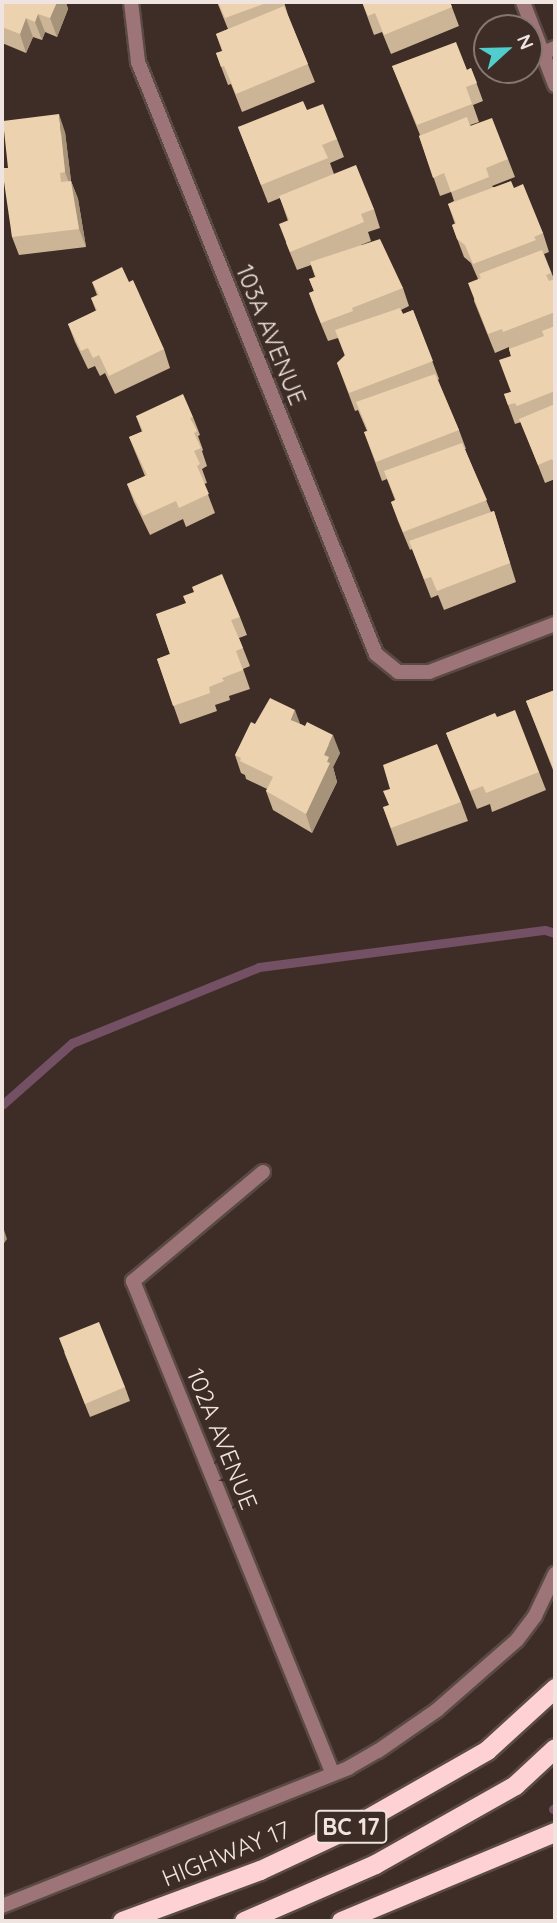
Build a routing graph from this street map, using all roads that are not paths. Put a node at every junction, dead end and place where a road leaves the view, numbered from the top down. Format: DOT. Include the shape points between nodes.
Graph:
graph roads {
  1 [pos="131,2"];
  2 [pos="523,2"];
  3 [pos="549,50"];
  4 [pos="555,85"];
  5 [pos="555,624"];
  6 [pos="263,1172"];
  7 [pos="555,1574"];
  8 [pos="555,1689"];
  9 [pos="555,1748"];
  10 [pos="332,1772"];
  11 [pos="555,1832"];
  12 [pos="2,1906"];
  13 [pos="122,1921"];
  14 [pos="244,1921"];
  15 [pos="341,1921"];
  1 -- 5 [label="street, 103A AVENUE" via="138,62 376,654 398,672 429,673"];
  2 -- 3 [label="street"];
  3 -- 4 [label="street"];
  6 -- 10 [label="street, 102A AVENUE" via="133,1281"];
  7 -- 10 [label="street" via="535,1616 486,1670 377,1751"];
  8 -- 13 [label="highway, HIGHWAY 17 / BC 17" via="487,1750 354,1826 260,1870"];
  9 -- 14 [label="highway, BC 17" via="515,1786 375,1864"];
  10 -- 12 [label="street"];
  11 -- 15 [label="highway"];
}
